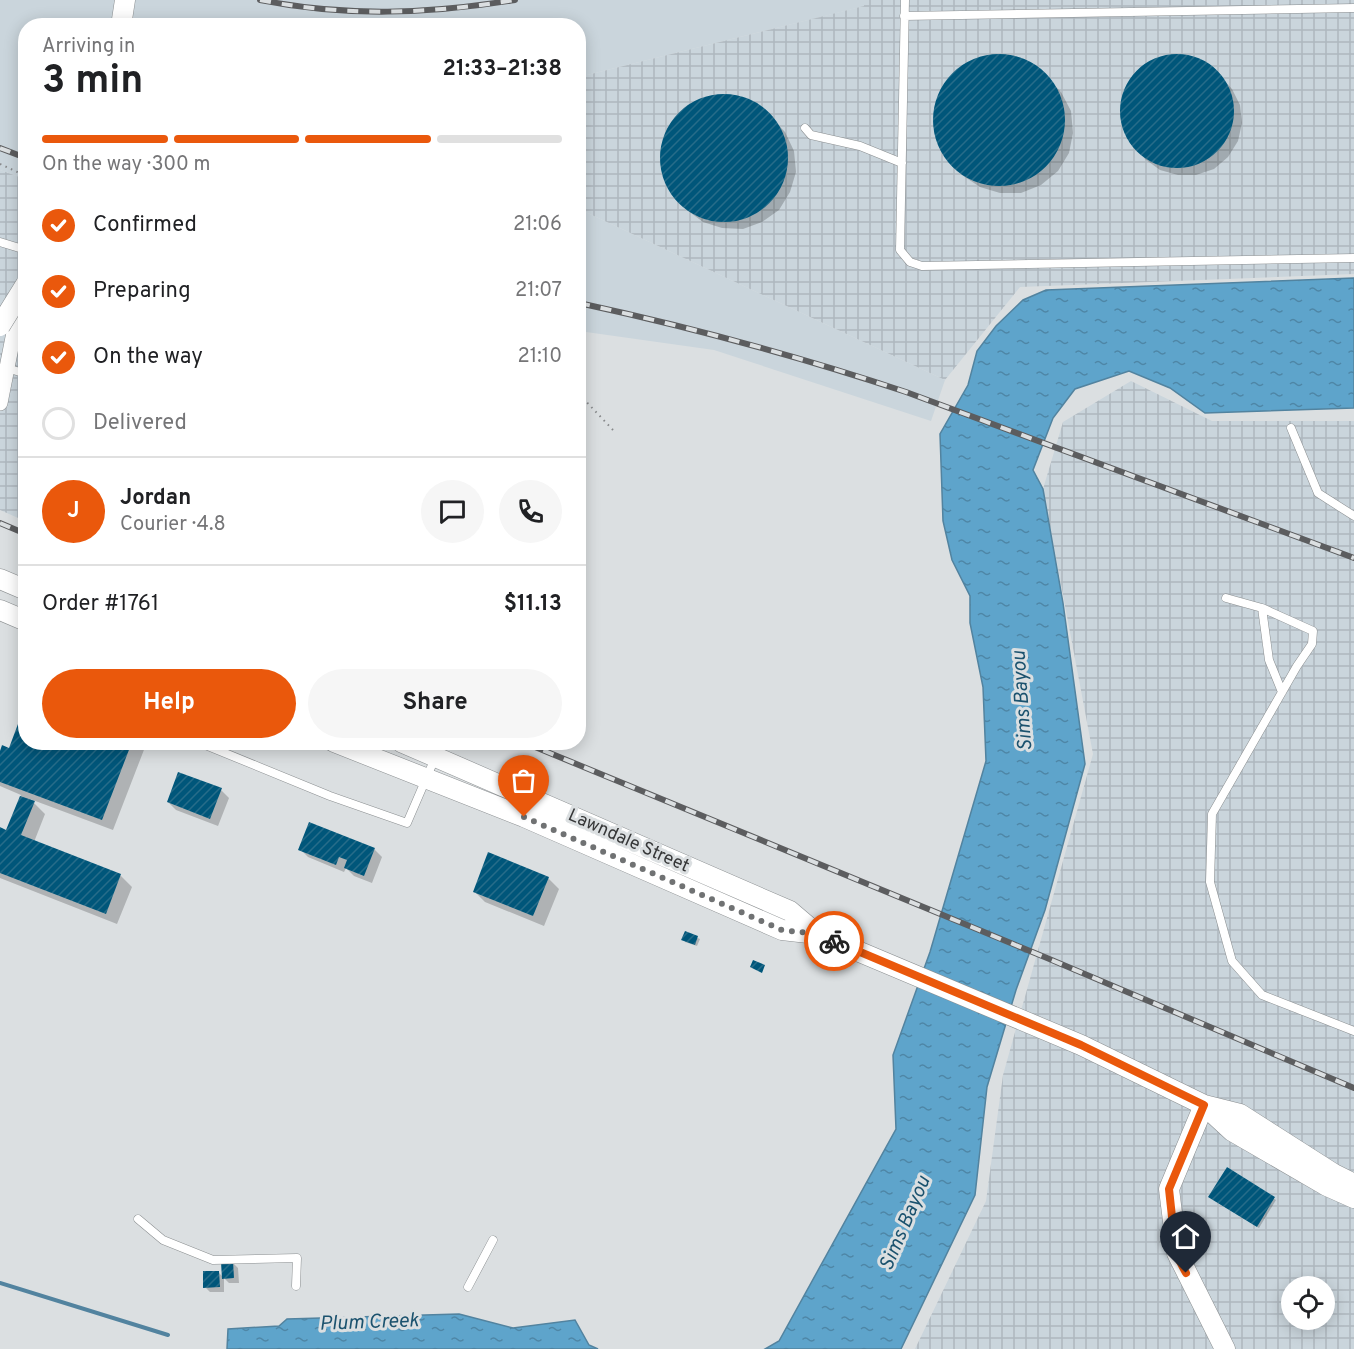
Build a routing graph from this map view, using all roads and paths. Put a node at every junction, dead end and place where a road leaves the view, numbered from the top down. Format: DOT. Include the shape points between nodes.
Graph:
graph roads {
  1 [pos="125,0"];
  2 [pos="905,0"];
  3 [pos="1354,8"];
  4 [pos="904,16"];
  5 [pos="122,18"];
  6 [pos="805,128"];
  7 [pos="902,163"];
  8 [pos="0,164"];
  9 [pos="18,172"];
  10 [pos="0,242"];
  11 [pos="18,248"];
  12 [pos="1354,258"];
  13 [pos="18,297"];
  14 [pos="18,304"];
  15 [pos="0,326"];
  16 [pos="5,349"];
  17 [pos="7,368"];
  18 [pos="18,371"];
  19 [pos="586,401"];
  20 [pos="0,403"];
  21 [pos="1292,428"];
  22 [pos="613,430"];
  23 [pos="1354,516"];
  24 [pos="0,579"];
  25 [pos="18,587"];
  26 [pos="1226,598"];
  27 [pos="1262,608"];
  28 [pos="0,610"];
  29 [pos="18,618"];
  30 [pos="1282,692"];
  31 [pos="218,750"];
  32 [pos="354,750"];
  33 [pos="420,750"];
  34 [pos="436,757"];
  35 [pos="426,778"];
  36 [pos="817,934"];
  37 [pos="1354,1031"];
  38 [pos="1204,1105"];
  39 [pos="1354,1184"];
  40 [pos="1354,1198"];
  41 [pos="138,1219"];
  42 [pos="493,1240"];
  43 [pos="296,1286"];
  44 [pos="468,1287"];
  45 [pos="1225,1349"];
  1 -- 5 [label="main road"];
  2 -- 4 [label="lane"];
  3 -- 4 [label="lane"];
  4 -- 7 [label="lane"];
  6 -- 7 [label="lane" via="811,135 860,146"];
  7 -- 12 [label="lane" via="900,250 910,262 922,266"];
  8 -- 9 [label="path"];
  10 -- 11 [label="lane"];
  13 -- 15 [label="main road, bridge"];
  14 -- 16 [label="street"];
  16 -- 17 [label="street"];
  17 -- 18 [label="lane"];
  17 -- 20 [label="street"];
  19 -- 22 [label="path"];
  21 -- 23 [label="lane" via="1318,493"];
  24 -- 25 [label="main road"];
  26 -- 27 [label="lane"];
  27 -- 30 [label="lane" via="1269,660"];
  27 -- 30 [label="lane" via="1313,631 1312,644"];
  28 -- 29 [label="main road"];
  30 -- 37 [label="lane" via="1212,814 1210,882 1232,961 1262,995"];
  31 -- 35 [label="lane" via="407,823"];
  32 -- 35 [label="main road, Lawndale Street"];
  33 -- 34 [label="main road, Lawndale Street"];
  34 -- 35 [label="lane"];
  34 -- 36 [label="main road, Lawndale Street" via="790,911"];
  35 -- 36 [label="main road, Lawndale Street" via="782,930"];
  36 -- 38 [label="main road, Lawndale Street" via="1081,1045"];
  38 -- 39 [label="main road, Lawndale Street" via="1240,1114"];
  38 -- 40 [label="main road, Lawndale Street" via="1232,1131"];
  38 -- 45 [label="main road" via="1169,1189 1176,1254"];
  41 -- 43 [label="lane" via="163,1240 213,1260 297,1258"];
  42 -- 44 [label="lane"];
}
